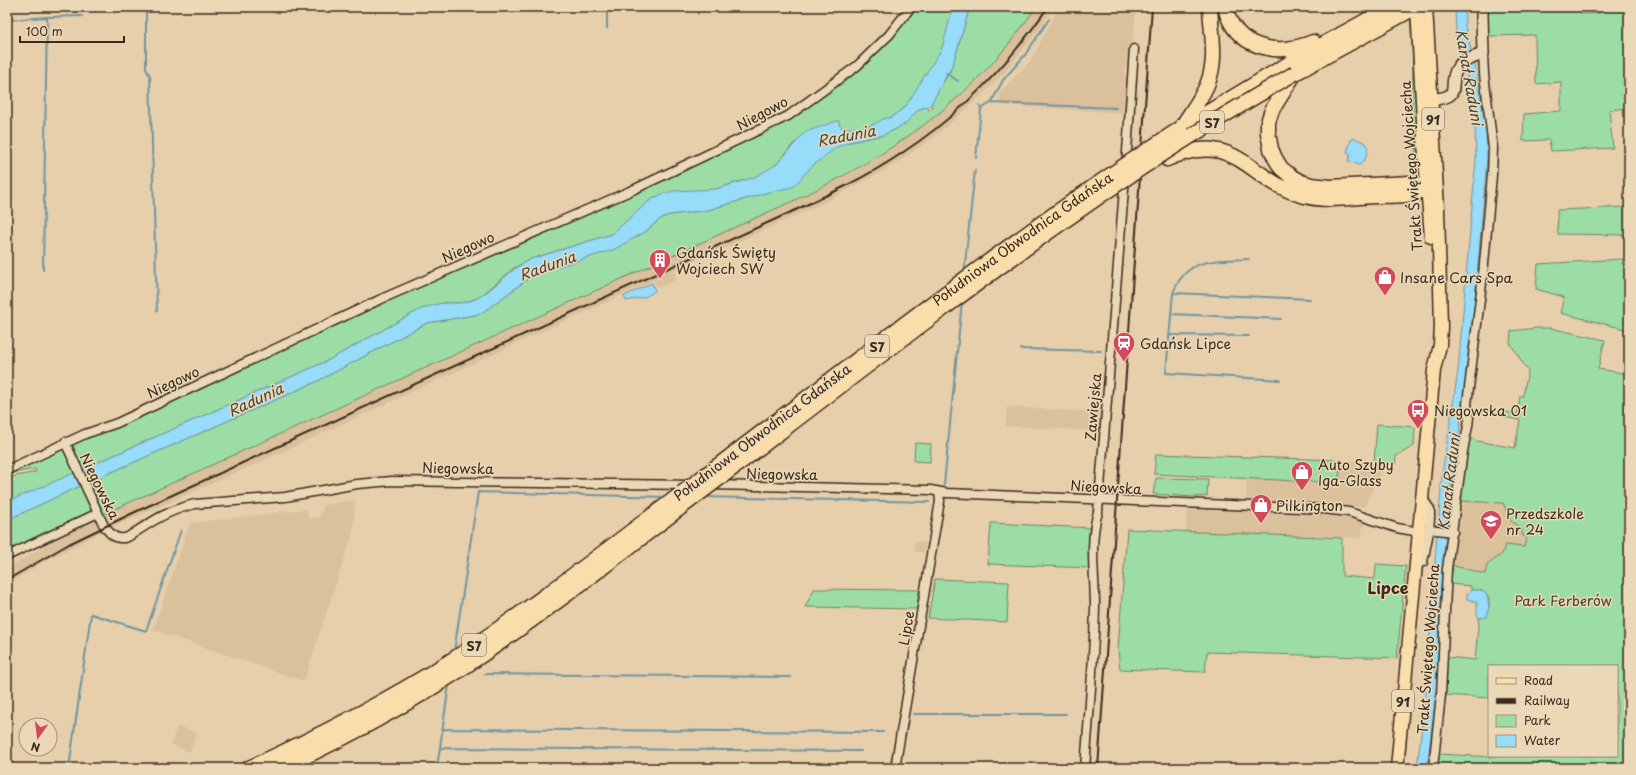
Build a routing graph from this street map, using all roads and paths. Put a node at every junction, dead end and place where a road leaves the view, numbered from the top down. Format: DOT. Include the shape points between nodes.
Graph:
graph roads {
  1 [pos="911,7"];
  2 [pos="1210,7"];
  3 [pos="1225,7"];
  4 [pos="1391,7"];
  5 [pos="1416,7"];
  6 [pos="1426,7"];
  7 [pos="1484,7"];
  8 [pos="1350,29"];
  9 [pos="1134,49"];
  10 [pos="1480,55"];
  11 [pos="1295,73"];
  12 [pos="1432,99"];
  13 [pos="1180,129"];
  14 [pos="1131,174"];
  15 [pos="1432,188"];
  16 [pos="1390,190"];
  17 [pos="66,445"];
  18 [pos="7,470"];
  19 [pos="939,492"];
  20 [pos="1098,500"];
  21 [pos="96,510"];
  22 [pos="1428,530"];
  23 [pos="1450,532"];
  24 [pos="7,556"];
  25 [pos="249,768"];
  26 [pos="281,768"];
  27 [pos="895,768"];
  28 [pos="1085,768"];
  29 [pos="1396,768"];
  30 [pos="1434,768"];
  1 -- 17 [label="street, Niegowo" via="889,35 857,66 788,116 637,188 379,300"];
  2 -- 13 [label="highway" via="1213,43 1210,77"];
  3 -- 8 [label="highway" via="1238,32 1251,43 1267,49 1294,48"];
  4 -- 8 [label="highway, Południowa Obwodnica Gdańska / S7"];
  5 -- 11 [label="highway, Południowa Obwodnica Gdańska / S7"];
  5 -- 15 [label="main road, Trakt Świętego Wojciecha / 91"];
  6 -- 12 [label="main road, Trakt Świętego Wojciecha / 91"];
  7 -- 10 [label="street"];
  8 -- 13 [label="highway, Południowa Obwodnica Gdańska / S7"];
  9 -- 20 [label="street, Zawiejska"];
  10 -- 12 [label="street, Trakt Świętego Wojciecha" via="1462,63 1457,69 1452,93 1449,96"];
  10 -- 23 [label="street, Trakt Świętego Wojciecha" via="1493,148 1490,210 1467,404 1468,426"];
  11 -- 14 [label="highway, Południowa Obwodnica Gdańska / S7, bridge"];
  11 -- 16 [label="highway" via="1275,104 1268,122 1268,140 1281,168 1292,177 1311,185"];
  12 -- 15 [label="main road, Trakt Świętego Wojciecha / 91"];
  13 -- 25 [label="highway, Południowa Obwodnica Gdańska / S7, bridge" via="1010,245 570,577 490,634 373,706"];
  14 -- 16 [label="highway, bridge" via="1182,153 1208,148 1226,152 1280,186 1305,196 1327,200"];
  14 -- 26 [label="highway, Południowa Obwodnica Gdańska / S7, bridge" via="1035,241 540,615 476,660 350,734"];
  15 -- 16 [label="highway" via="1410,194"];
  15 -- 22 [label="main road, Trakt Świętego Wojciecha / 91" via="1441,326 1434,370 1423,499"];
  17 -- 18 [label="street, Niegowo"];
  17 -- 21 [label="street, Niegowska"];
  19 -- 20 [label="street, Niegowska"];
  19 -- 21 [label="street, Niegowska" via="660,484 375,482 285,497 185,506 165,513 123,539 110,534"];
  19 -- 27 [label="street, Lipce" via="940,501"];
  20 -- 22 [label="street, Niegowska" via="1323,509 1349,512 1397,528"];
  20 -- 28 [label="street, Zawiejska" via="1094,529 1092,691"];
  21 -- 24 [label="street"];
  22 -- 23 [label="street"];
  22 -- 29 [label="main road, Trakt Świętego Wojciecha / 91" via="1416,564"];
  23 -- 30 [label="street, Trakt Świętego Wojciecha" via="1441,695"];
}
